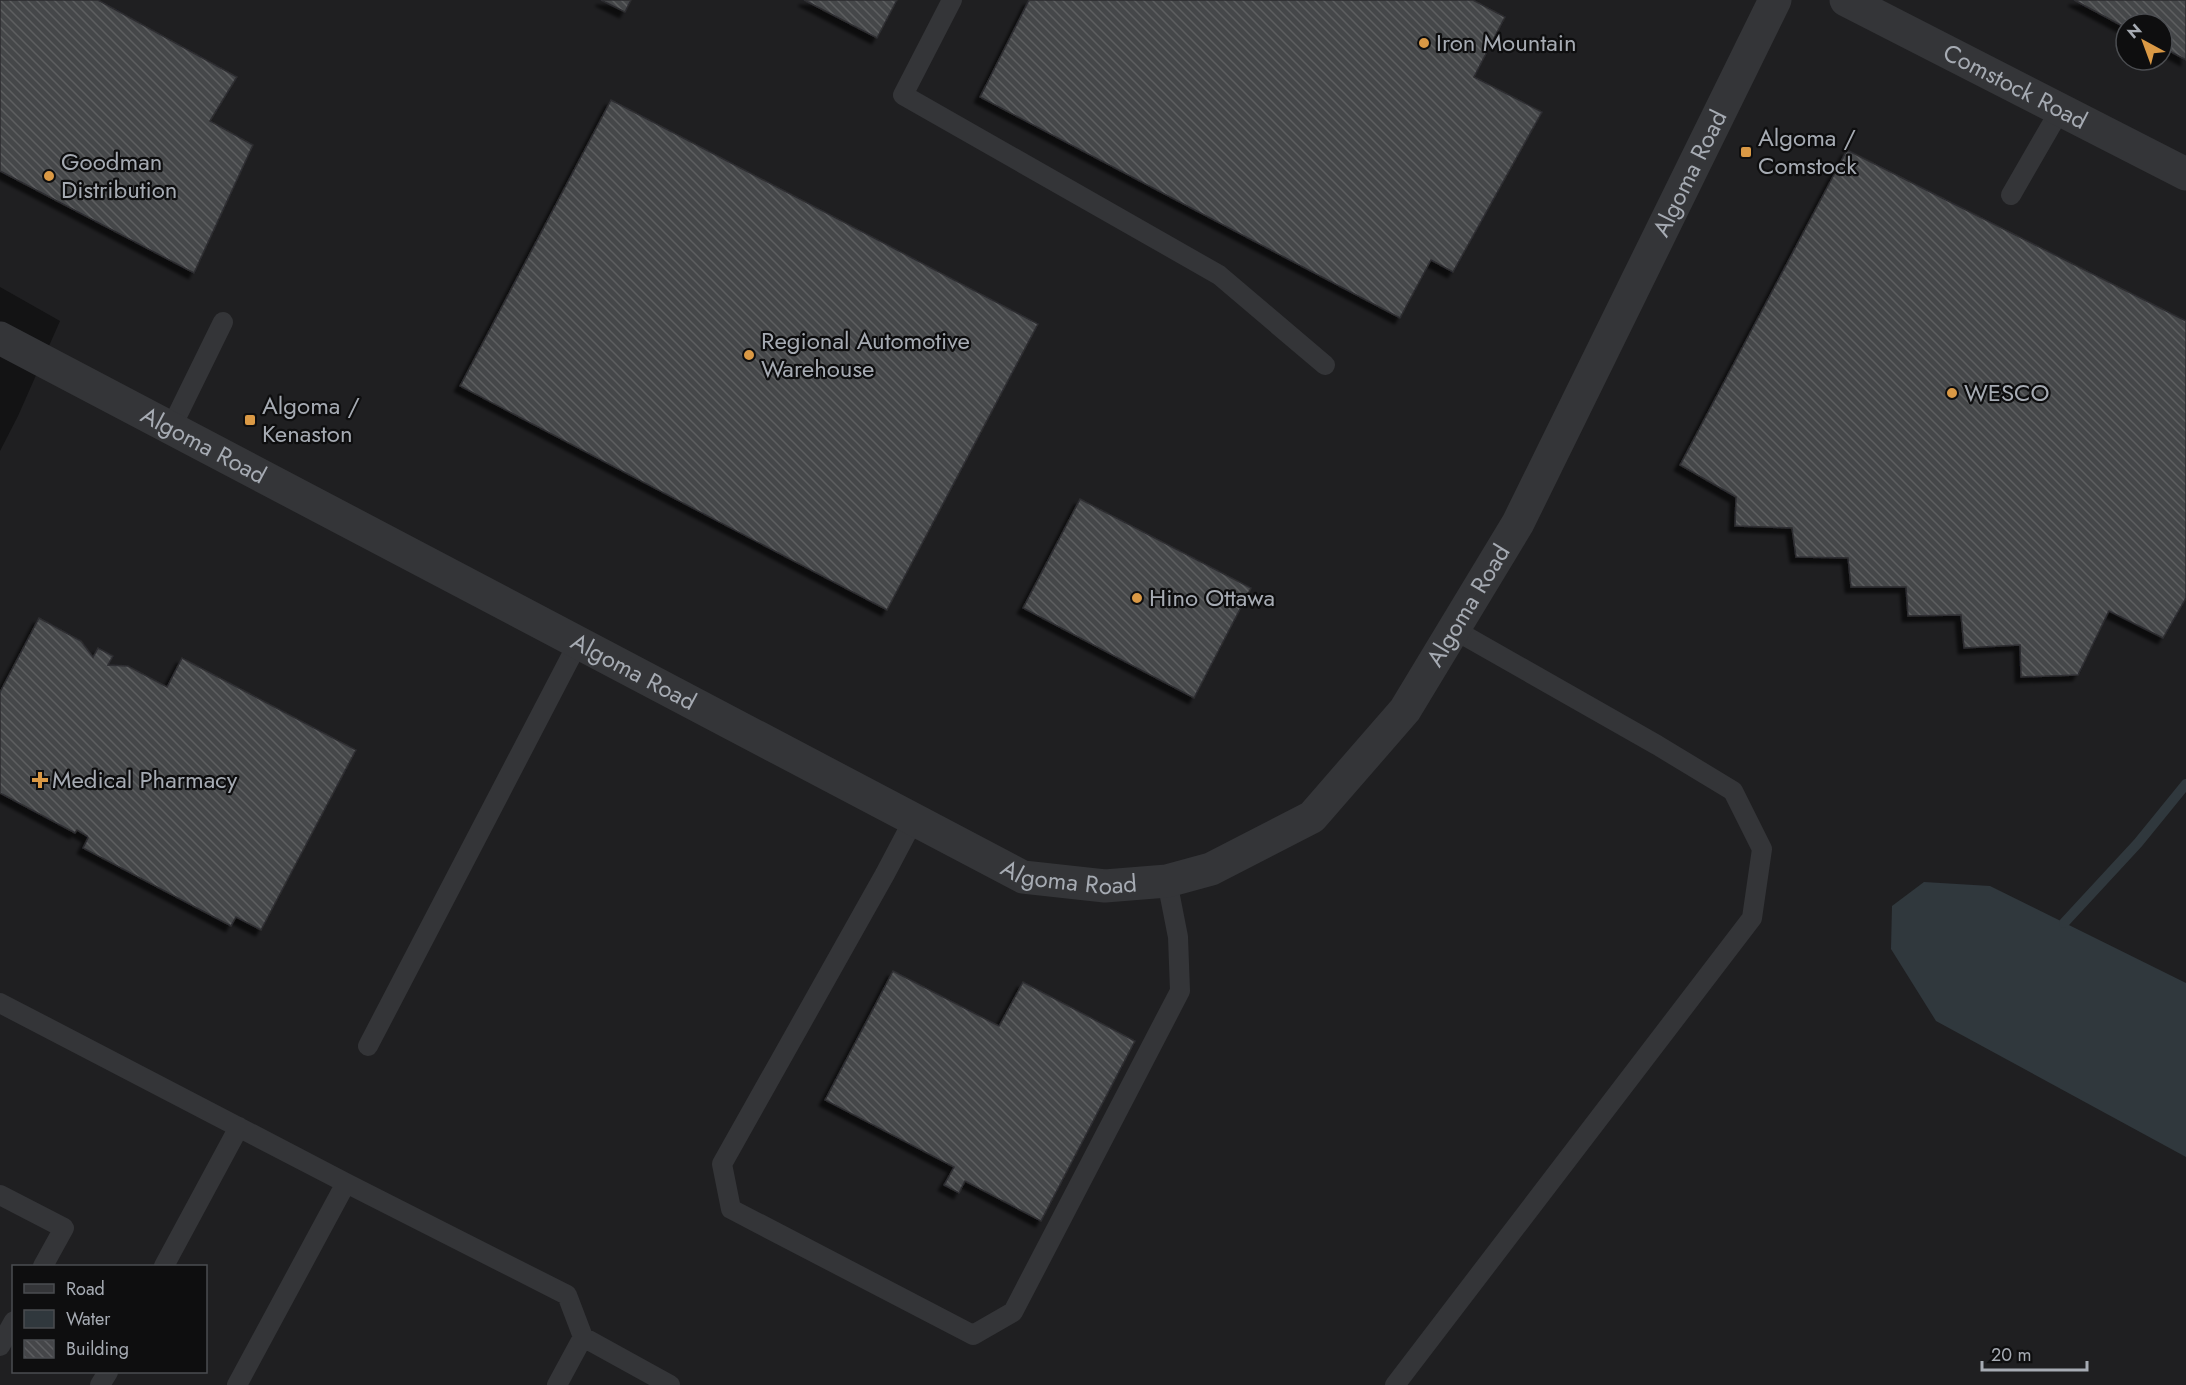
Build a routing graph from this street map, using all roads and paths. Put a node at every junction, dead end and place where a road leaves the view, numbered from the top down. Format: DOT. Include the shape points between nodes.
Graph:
graph roads {
  1 [pos="952,0"];
  2 [pos="1775,0"];
  3 [pos="1846,0"];
  4 [pos="2060,110"];
  5 [pos="2186,174"];
  6 [pos="2011,195"];
  7 [pos="223,322"];
  8 [pos="0,338"];
  9 [pos="1325,365"];
  10 [pos="171,428"];
  11 [pos="1453,629"];
  12 [pos="578,642"];
  13 [pos="914,819"];
  14 [pos="1167,881"];
  15 [pos="0,1003"];
  16 [pos="368,1047"];
  17 [pos="239,1127"];
  18 [pos="346,1183"];
  19 [pos="0,1195"];
  20 [pos="44,1265"];
  21 [pos="165,1265"];
  22 [pos="12,1325"];
  23 [pos="583,1337"];
  24 [pos="0,1346"];
  25 [pos="237,1385"];
  26 [pos="557,1385"];
  27 [pos="670,1385"];
  28 [pos="1395,1385"];
  1 -- 9 [label="lane" via="903,95 1219,275"];
  2 -- 11 [label="street, Algoma Road" via="1518,522"];
  3 -- 4 [label="street, Comstock Road"];
  4 -- 5 [label="street, Comstock Road"];
  4 -- 6 [label="lane"];
  7 -- 10 [label="lane"];
  8 -- 10 [label="street, Algoma Road"];
  10 -- 12 [label="street, Algoma Road"];
  11 -- 14 [label="street, Algoma Road" via="1406,710 1312,817 1211,869"];
  11 -- 28 [label="lane" via="1733,791 1762,849 1752,918"];
  12 -- 13 [label="street, Algoma Road"];
  12 -- 16 [label="lane"];
  13 -- 14 [label="street, Algoma Road" via="1023,877 1105,886"];
  13 -- 14 [label="lane" via="722,1164 730,1209 973,1335 1013,1312 1180,991 1178,937"];
  15 -- 17 [label="lane"];
  17 -- 18 [label="lane"];
  17 -- 21 [label="lane"];
  18 -- 23 [label="lane" via="567,1295"];
  18 -- 25 [label="lane"];
  19 -- 20 [label="lane" via="64,1228"];
  22 -- 24 [label="lane"];
  23 -- 26 [label="lane"];
  23 -- 27 [label="lane"];
}
